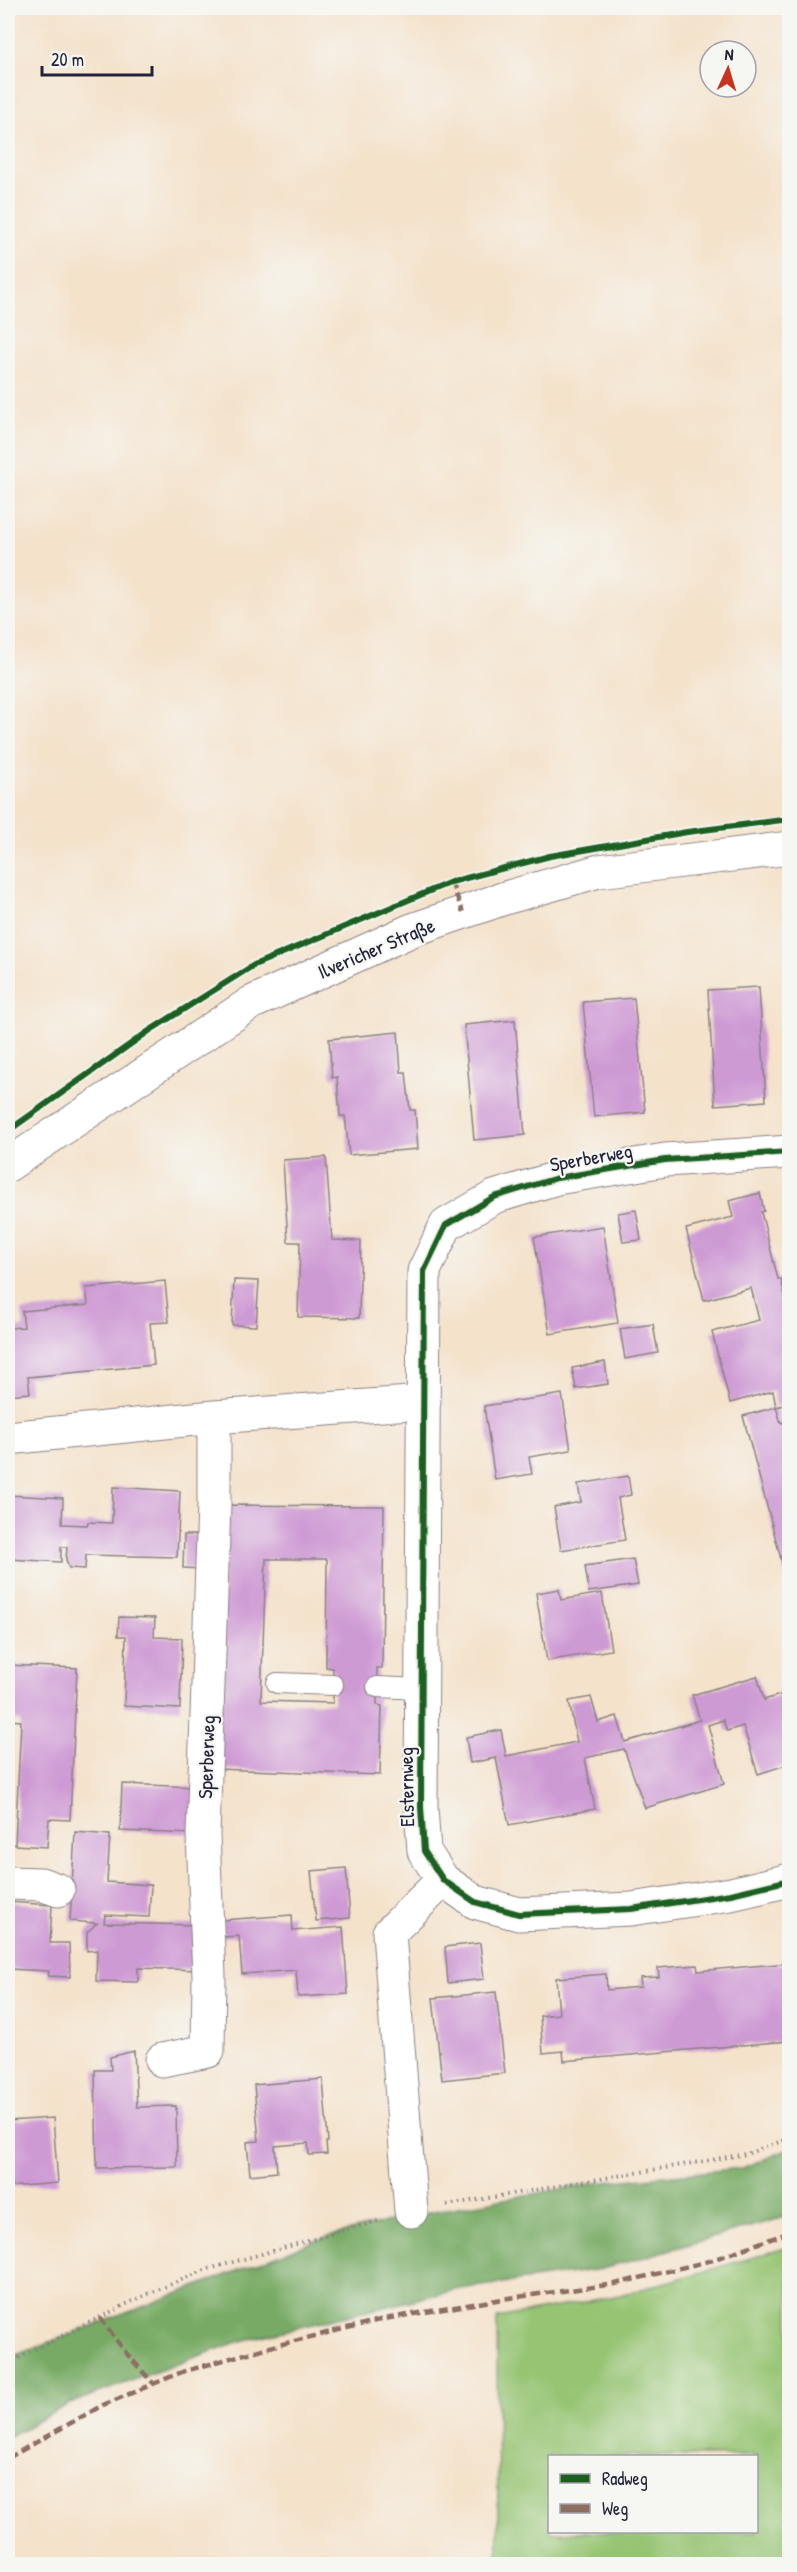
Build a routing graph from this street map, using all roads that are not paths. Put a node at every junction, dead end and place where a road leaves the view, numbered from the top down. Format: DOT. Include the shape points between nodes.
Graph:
graph roads {
  1 [pos="789,848"];
  2 [pos="789,1152"];
  3 [pos="8,1165"];
  4 [pos="424,1402"];
  5 [pos="214,1417"];
  6 [pos="8,1438"];
  7 [pos="277,1683"];
  8 [pos="333,1685"];
  9 [pos="377,1687"];
  10 [pos="422,1689"];
  11 [pos="443,1880"];
  12 [pos="789,1880"];
  13 [pos="8,1883"];
  14 [pos="58,1890"];
  15 [pos="162,2060"];
  16 [pos="411,2211"];
  1 -- 3 [label="street, Ilvericher Straße" via="599,871 412,930 251,1003"];
  2 -- 4 [label="street, Sperberweg" via="665,1160 556,1178 494,1197 446,1225 424,1271"];
  4 -- 5 [label="street"];
  4 -- 10 [label="street, Elsternweg"];
  5 -- 6 [label="street"];
  5 -- 15 [label="street, Sperberweg" via="203,1835 208,2051"];
  7 -- 8 [label="lane"];
  9 -- 10 [label="lane"];
  10 -- 11 [label="street, Elsternweg" via="424,1851"];
  11 -- 12 [label="street, Elsternweg" via="475,1902 519,1914 631,1909"];
  11 -- 16 [label="street" via="389,1933"];
  13 -- 14 [label="street" via="41,1884"];
}
